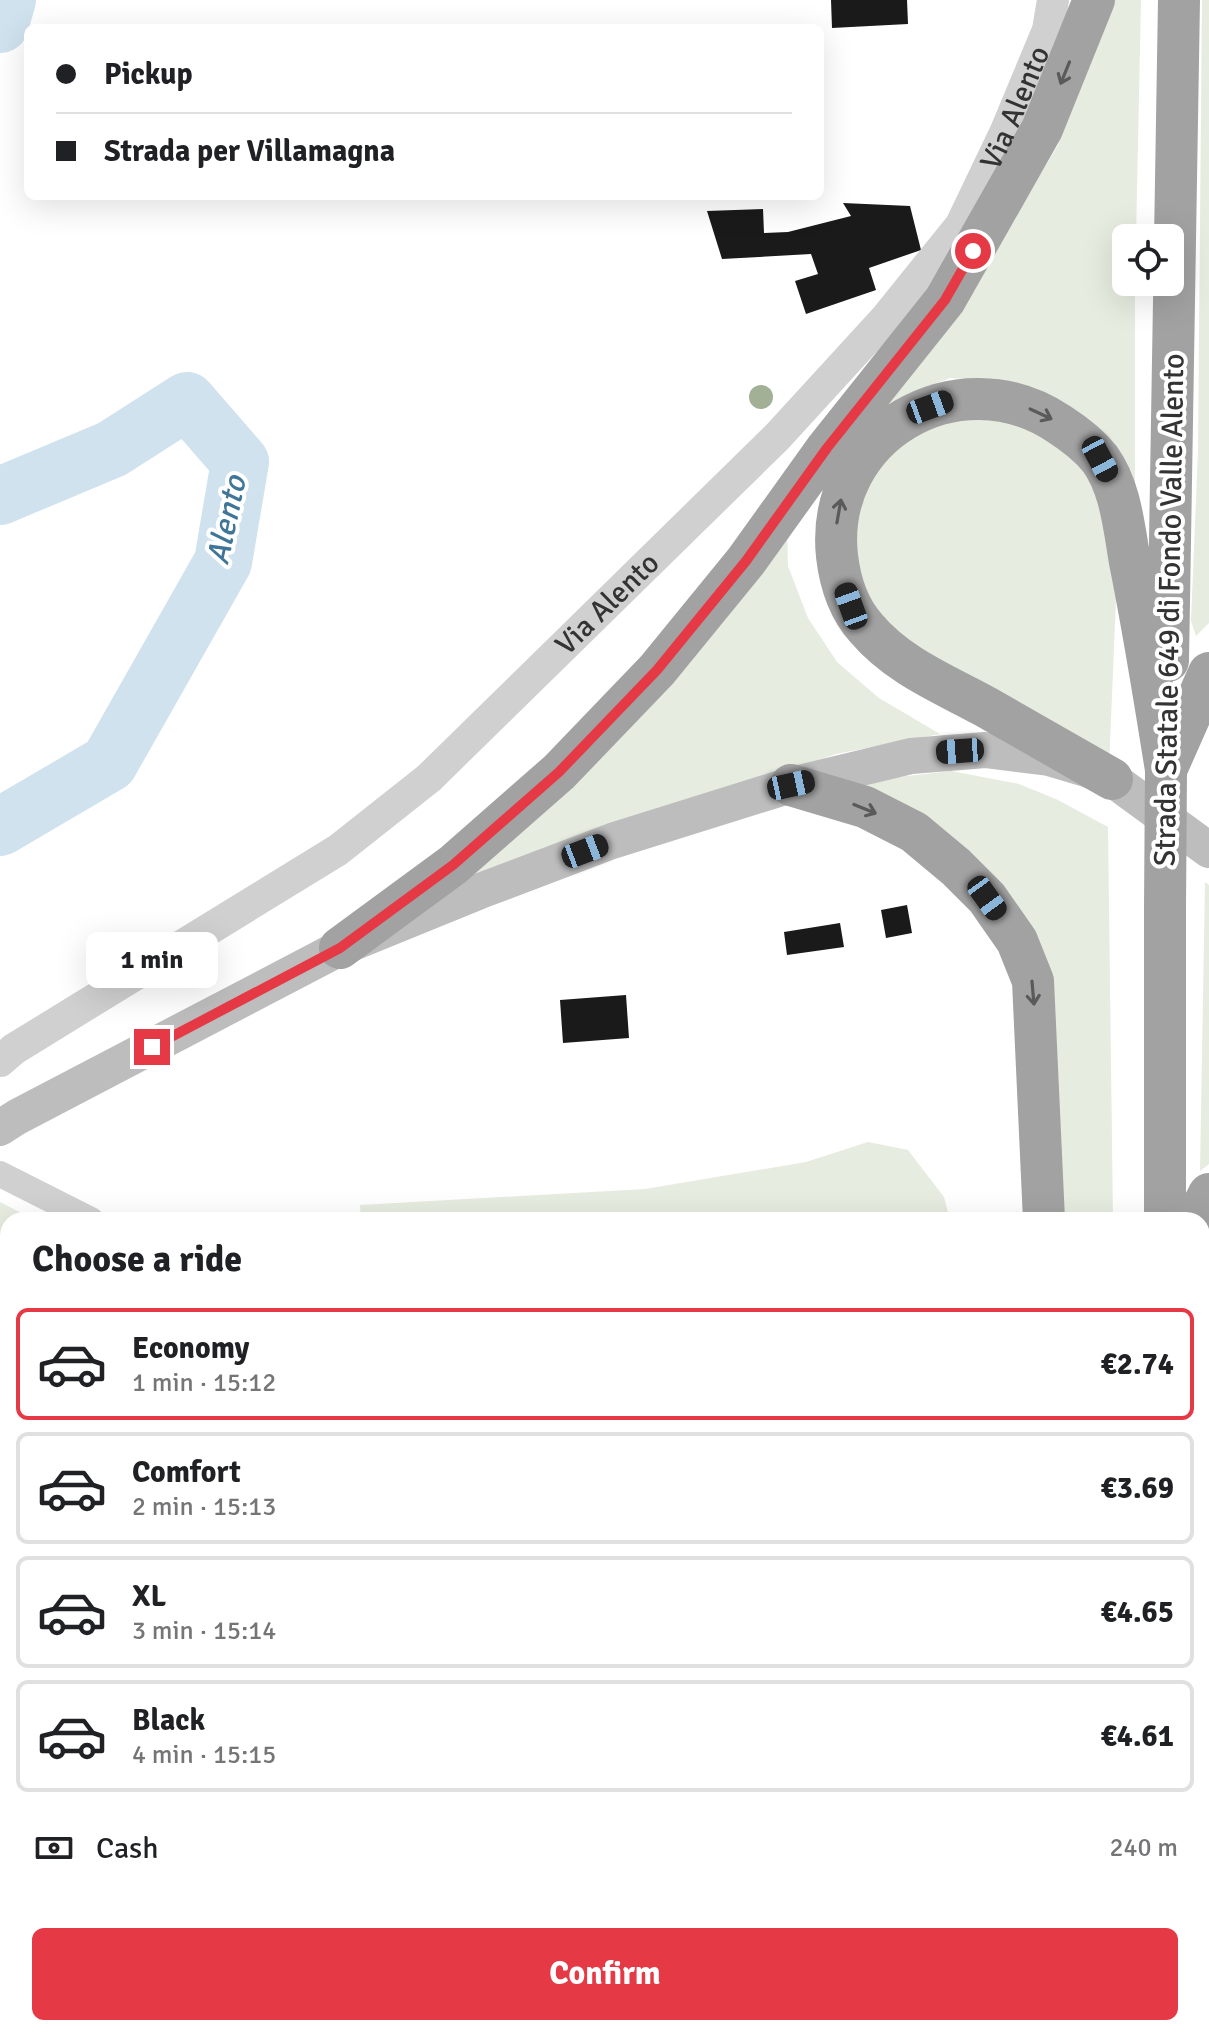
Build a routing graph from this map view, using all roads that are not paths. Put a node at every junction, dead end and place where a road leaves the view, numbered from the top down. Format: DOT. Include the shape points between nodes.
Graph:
graph roads {
  1 [pos="1053,0"];
  2 [pos="1094,0"];
  3 [pos="1179,0"];
  4 [pos="827,448"];
  5 [pos="1209,673"];
  6 [pos="1016,753"];
  7 [pos="1166,770"];
  8 [pos="1112,779"];
  9 [pos="791,785"];
  10 [pos="1209,850"];
  11 [pos="340,948"];
  12 [pos="0,1061"];
  13 [pos="0,1128"];
  14 [pos="0,1174"];
  15 [pos="1209,1194"];
  16 [pos="75,1212"];
  17 [pos="1044,1212"];
  18 [pos="1165,1212"];
  19 [pos="1200,1212"];
  1 -- 12 [label="street, Via Alento" via="1042,45 961,225 886,318 777,437 429,778 338,850"];
  2 -- 4 [label="highway, one-way" via="1042,129 945,300"];
  3 -- 7 [label="highway, Strada Statale 649 di Fondo Valle Alento"];
  4 -- 6 [label="highway" via="808,529 812,572 843,637 896,682"];
  4 -- 11 [label="highway" via="746,561 657,670 559,772 453,865"];
  5 -- 7 [label="highway"];
  6 -- 8 [label="main road"];
  6 -- 9 [label="main road" via="911,756"];
  8 -- 7 [label="highway, one-way" via="925,676 892,654 851,606 839,573 835,535 840,500 866,452 914,413 946,402 1012,402 1075,434 1100,459 1116,489"];
  7 -- 18 [label="highway, Strada Statale 649 di Fondo Valle Alento, bridge"];
  8 -- 10 [label="main road"];
  9 -- 11 [label="main road" via="612,841"];
  9 -- 17 [label="highway, one-way" via="865,807 914,832 987,898 1017,941 1033,981"];
  11 -- 13 [label="main road"];
  14 -- 16 [label="street"];
  15 -- 19 [label="highway"];
}
